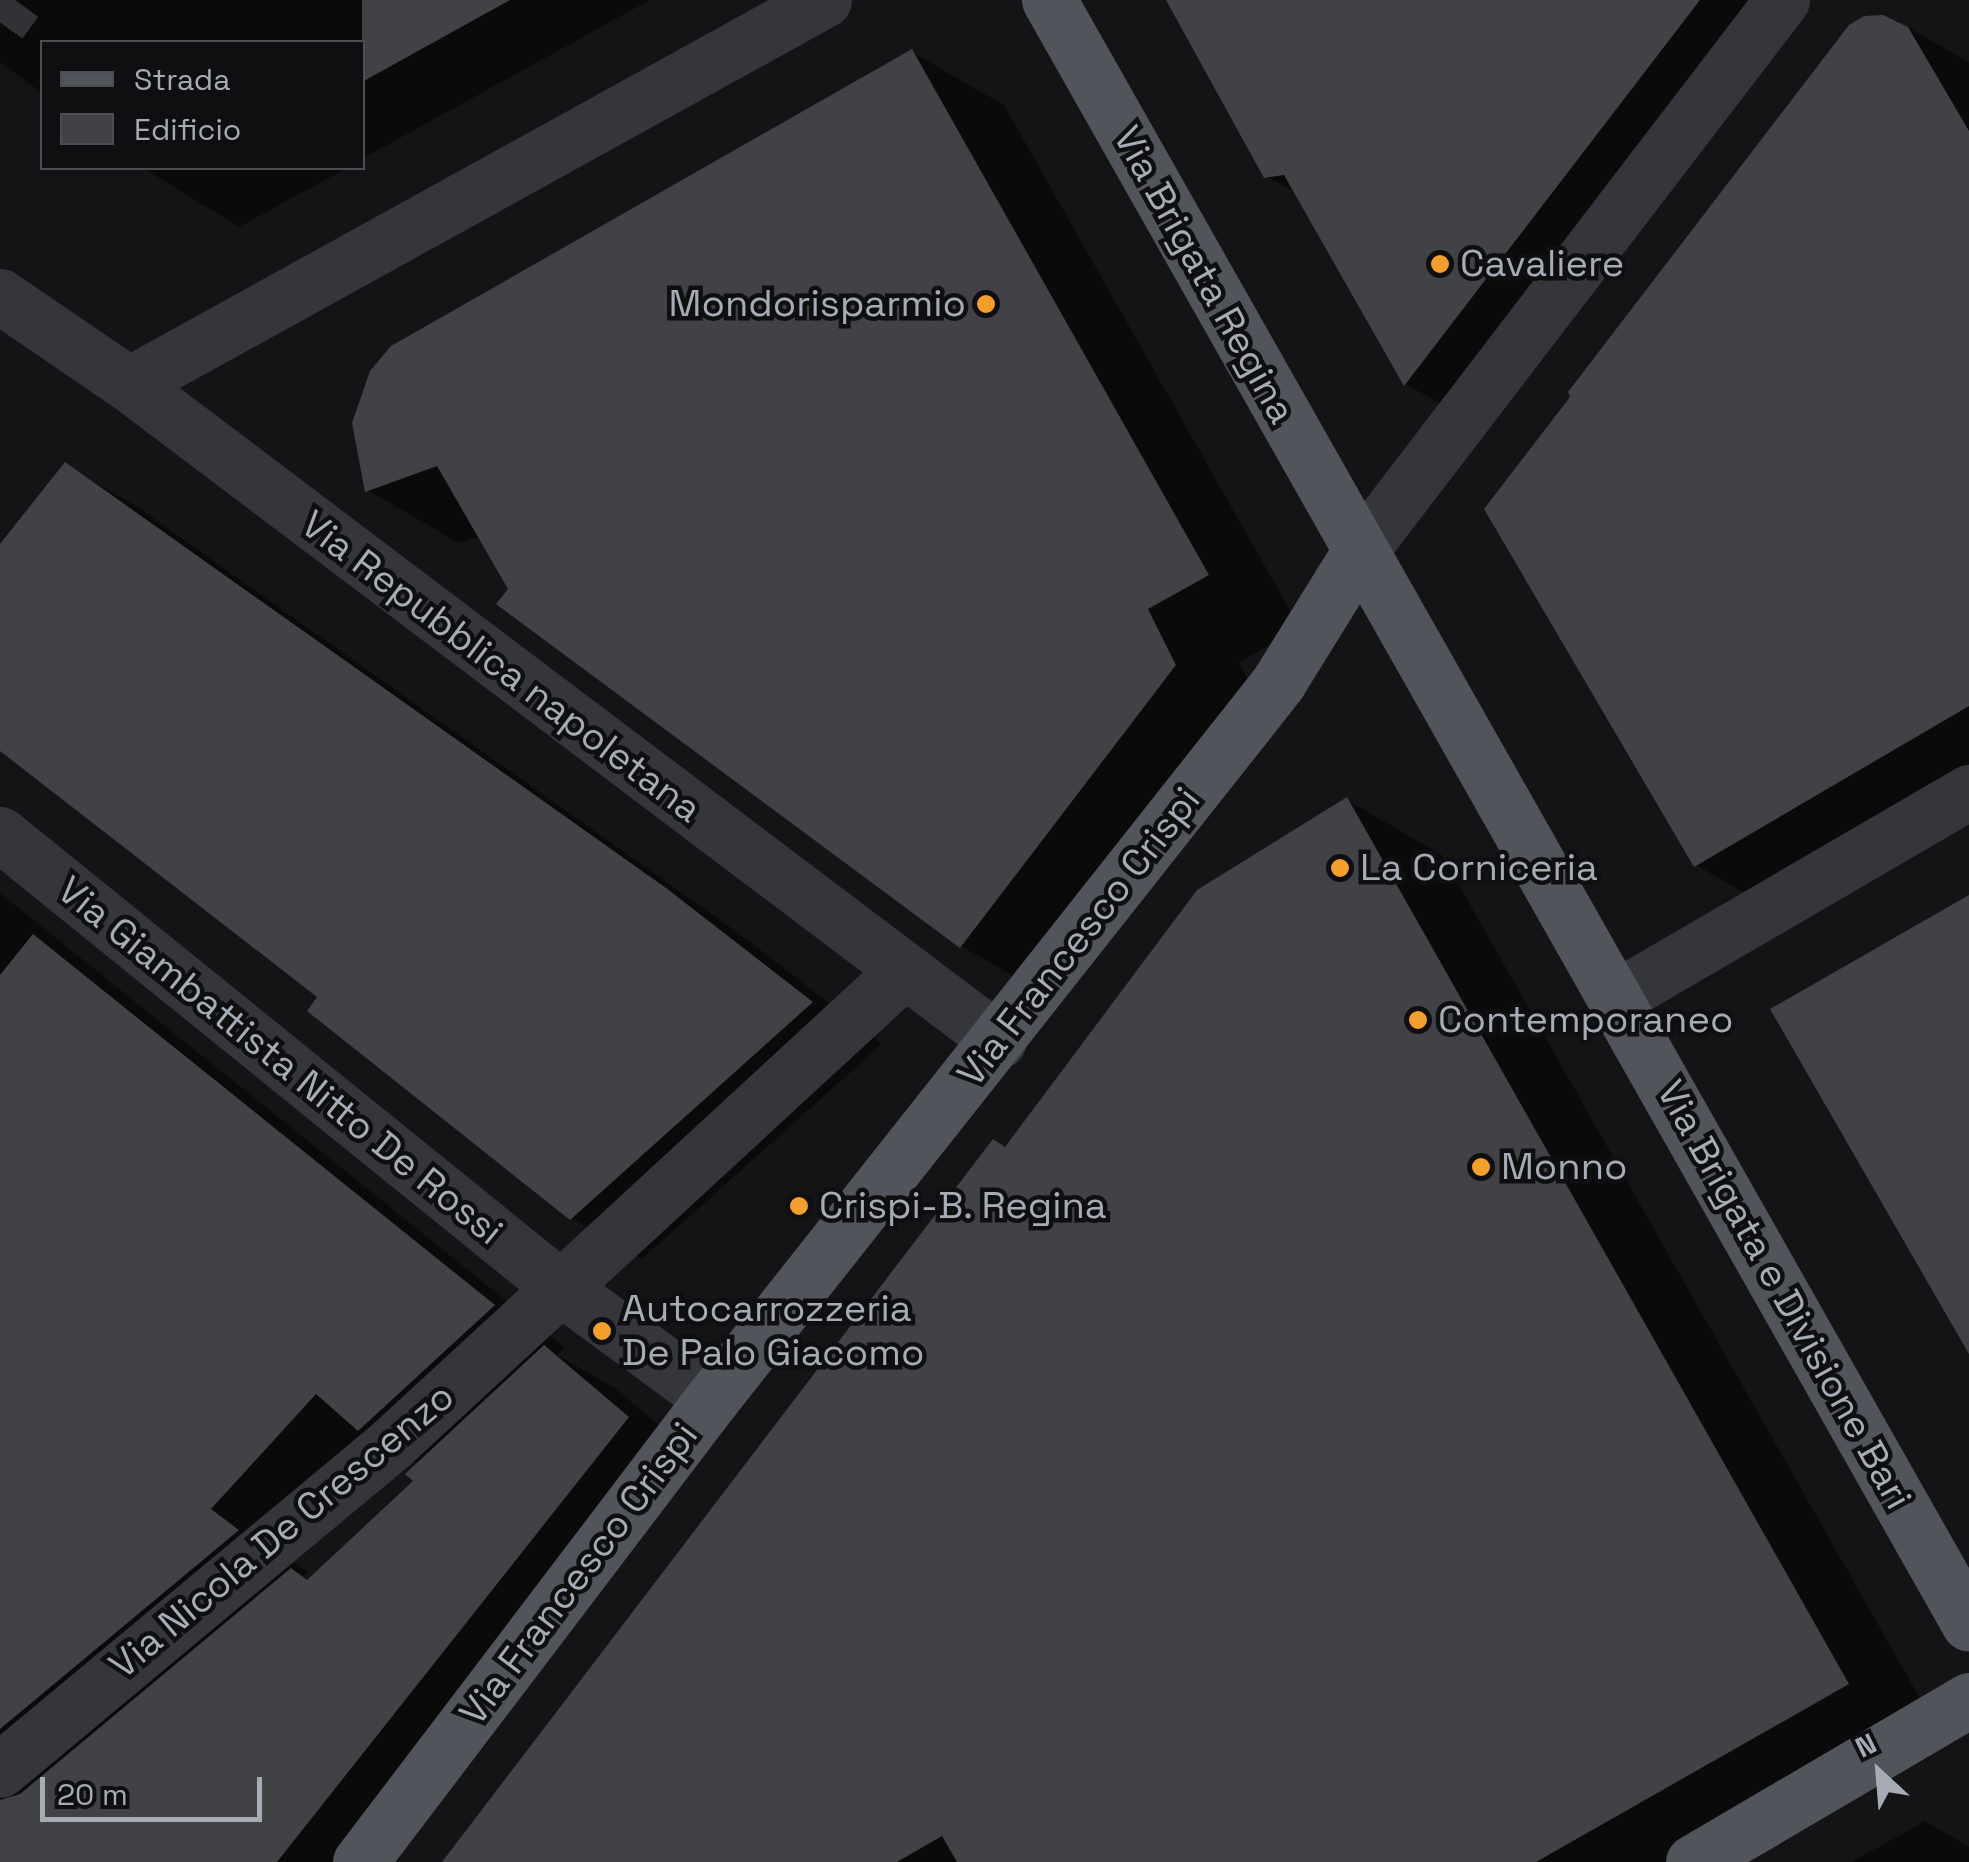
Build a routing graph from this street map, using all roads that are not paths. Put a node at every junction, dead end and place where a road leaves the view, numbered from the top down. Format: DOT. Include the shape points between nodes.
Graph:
graph roads {
  1 [pos="824,0"];
  2 [pos="1049,0"];
  3 [pos="1782,0"];
  4 [pos="0,296"];
  5 [pos="129,384"];
  6 [pos="1360,551"];
  7 [pos="1969,792"];
  8 [pos="8,856"];
  9 [pos="903,972"];
  10 [pos="1615,998"];
  11 [pos="999,1041"];
  12 [pos="560,1287"];
  13 [pos="712,1398"];
  14 [pos="1969,1624"];
  15 [pos="1969,1700"];
  16 [pos="0,1770"];
  17 [pos="360,1862"];
  18 [pos="1693,1862"];
  1 -- 5 [label="street"];
  2 -- 6 [label="main road, Via Brigata Regina"];
  3 -- 6 [label="street, Via Francesco Crispi"];
  4 -- 5 [label="street, Via Repubblica napoletana"];
  5 -- 9 [label="street, Via Repubblica napoletana"];
  6 -- 10 [label="main road, Via Brigata e Divisione Bari"];
  6 -- 11 [label="main road, Via Francesco Crispi" via="1278,683"];
  7 -- 10 [label="street"];
  8 -- 12 [label="street, Via Giambattista Nitto De Rossi"];
  9 -- 11 [label="street, Via Repubblica napoletana"];
  9 -- 12 [label="street, Via Nicola De Crescenzo"];
  10 -- 14 [label="main road, Via Brigata e Divisione Bari"];
  11 -- 13 [label="main road, Via Francesco Crispi"];
  12 -- 13 [label="street, Via Giambattista Nitto De Rossi"];
  12 -- 16 [label="street, Via Nicola De Crescenzo" via="390,1446"];
  13 -- 17 [label="main road, Via Francesco Crispi"];
  15 -- 18 [label="main road"];
}
